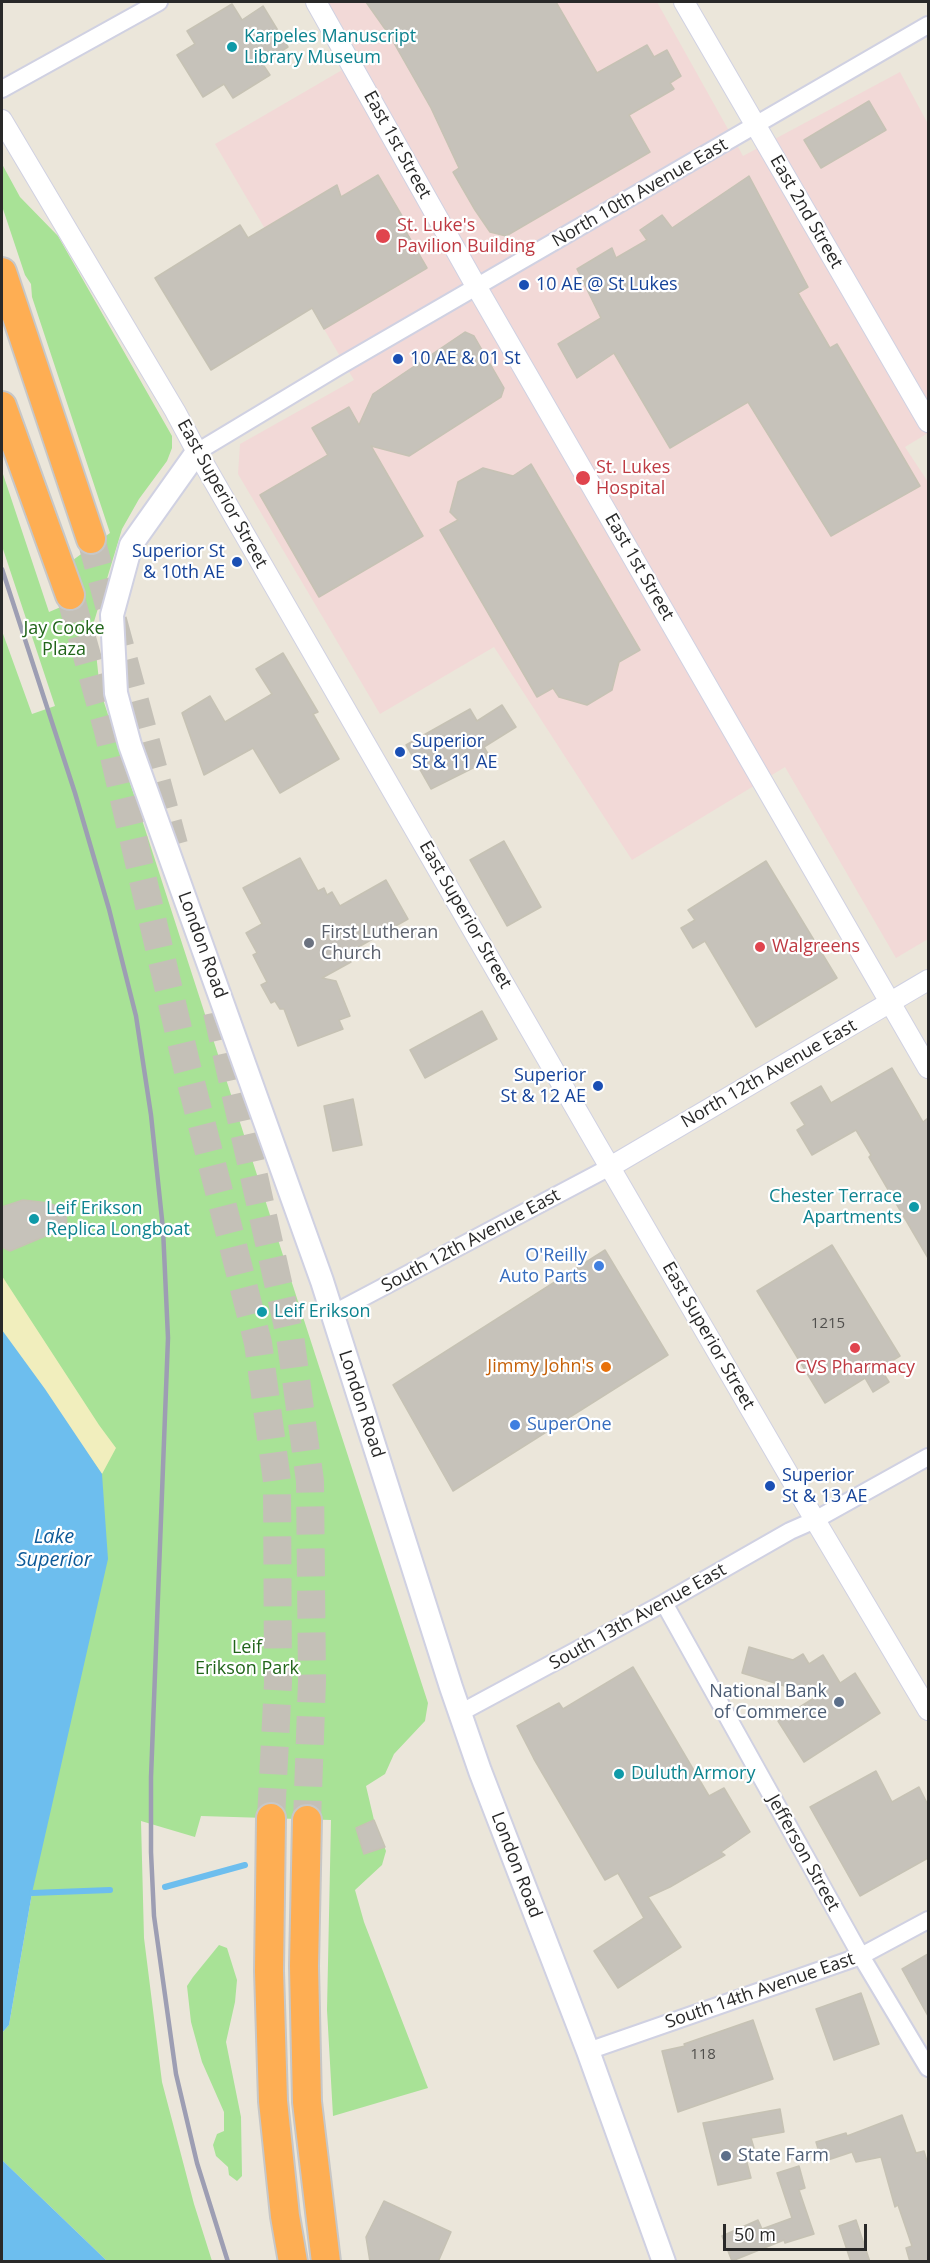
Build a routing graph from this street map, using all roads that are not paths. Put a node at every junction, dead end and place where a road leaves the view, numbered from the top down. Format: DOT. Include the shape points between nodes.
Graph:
graph roads {
  1 [pos="159,2"];
  2 [pos="316,2"];
  3 [pos="684,2"];
  4 [pos="928,25"];
  5 [pos="2,89"];
  6 [pos="2,120"];
  7 [pos="756,126"];
  8 [pos="2,272"];
  9 [pos="476,286"];
  10 [pos="2,406"];
  11 [pos="928,422"];
  12 [pos="197,452"];
  13 [pos="91,539"];
  14 [pos="70,595"];
  15 [pos="928,980"];
  16 [pos="891,1003"];
  17 [pos="928,1068"];
  18 [pos="610,1167"];
  19 [pos="332,1314"];
  20 [pos="928,1456"];
  21 [pos="815,1520"];
  22 [pos="664,1604"];
  23 [pos="928,1710"];
  24 [pos="460,1713"];
  25 [pos="271,1818"];
  26 [pos="307,1820"];
  27 [pos="928,1920"];
  28 [pos="861,1956"];
  29 [pos="588,2051"];
  30 [pos="928,2068"];
  31 [pos="293,2262"];
  32 [pos="326,2262"];
  33 [pos="664,2262"];
  1 -- 5 [label="street"];
  2 -- 9 [label="street, East 1st Street"];
  3 -- 7 [label="street, East 2nd Street"];
  4 -- 7 [label="street, North 10th Avenue East"];
  6 -- 12 [label="street, East Superior Street"];
  7 -- 9 [label="street, North 10th Avenue East"];
  7 -- 11 [label="street, East 2nd Street"];
  8 -- 13 [label="highway"];
  9 -- 12 [label="street, North 10th Avenue East"];
  9 -- 16 [label="street, East 1st Street"];
  10 -- 14 [label="highway"];
  12 -- 18 [label="street, East Superior Street"];
  12 -- 19 [label="main road, London Road" via="131,545 112,615 116,693 130,745"];
  15 -- 16 [label="street, North 12th Avenue East"];
  16 -- 17 [label="street, East 1st Street"];
  16 -- 18 [label="street, North 12th Avenue East"];
  18 -- 19 [label="street, South 12th Avenue East"];
  18 -- 21 [label="street, East Superior Street"];
  19 -- 24 [label="main road, London Road"];
  20 -- 21 [label="street, South 13th Avenue East"];
  21 -- 22 [label="street, South 13th Avenue East"];
  21 -- 23 [label="street, East Superior Street"];
  22 -- 24 [label="street, South 13th Avenue East"];
  22 -- 28 [label="street, Jefferson Street"];
  24 -- 29 [label="main road, London Road"];
  25 -- 31 [label="highway" via="269,1971 273,2101"];
  26 -- 32 [label="highway" via="307,2102"];
  27 -- 28 [label="street, South 14th Avenue East"];
  28 -- 29 [label="street, South 14th Avenue East"];
  28 -- 30 [label="street, Jefferson Street"];
  29 -- 33 [label="main road, London Road"];
}
